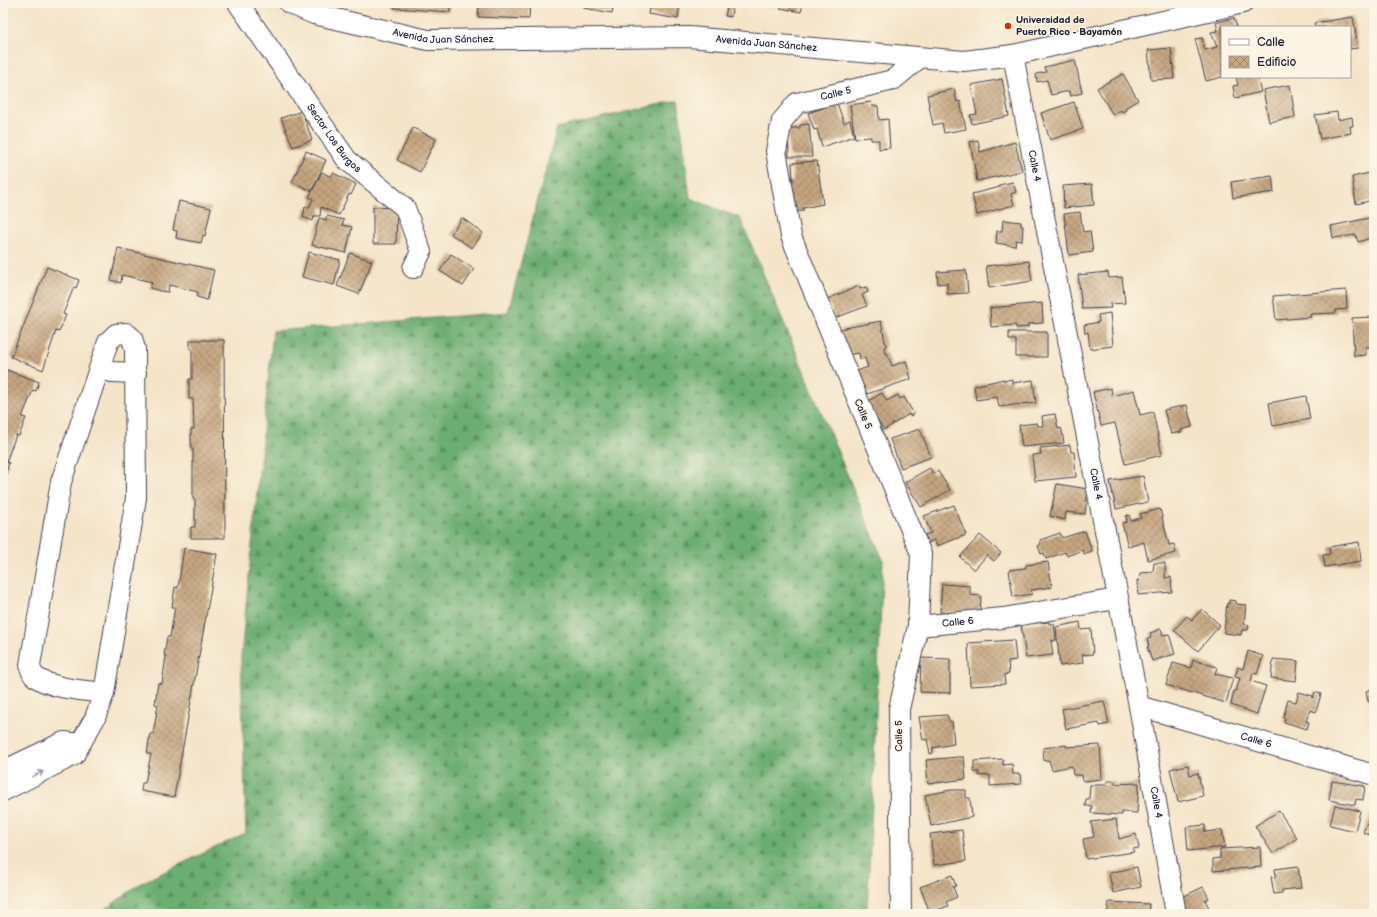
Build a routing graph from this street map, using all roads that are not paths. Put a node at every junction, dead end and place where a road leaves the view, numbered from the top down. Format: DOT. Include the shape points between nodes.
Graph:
graph roads {
  1 [pos="238,3"];
  2 [pos="289,3"];
  3 [pos="1243,3"];
  4 [pos="1013,55"];
  5 [pos="919,58"];
  6 [pos="413,268"];
  7 [pos="100,368"];
  8 [pos="136,373"];
  9 [pos="1117,598"];
  10 [pos="918,626"];
  11 [pos="104,693"];
  12 [pos="1139,706"];
  13 [pos="79,744"];
  14 [pos="3,771"];
  15 [pos="1374,774"];
  16 [pos="3,791"];
  17 [pos="900,914"];
  18 [pos="1176,914"];
  1 -- 6 [label="street, Sector Los Burgos" via="347,160 405,208 421,252"];
  2 -- 5 [label="street, Avenida Juan Sánchez" via="314,14 428,40 690,37"];
  3 -- 4 [label="street, Avenida Juan Sánchez"];
  4 -- 5 [label="street, Avenida Juan Sánchez" via="964,61"];
  4 -- 9 [label="street, Calle 4"];
  5 -- 10 [label="street, Calle 5" via="893,80 798,103 782,121 776,151 791,236 921,554"];
  7 -- 8 [label="street" via="112,372"];
  7 -- 8 [label="street" via="108,342 116,334 126,333 132,338 135,350"];
  7 -- 11 [label="street" via="61,482 30,665 36,678 52,684"];
  8 -- 11 [label="street" via="136,498"];
  9 -- 10 [label="street, Calle 6" via="1002,618"];
  9 -- 12 [label="street, Calle 4"];
  10 -- 17 [label="street, Calle 5" via="899,709"];
  11 -- 13 [label="street" via="94,718"];
  12 -- 15 [label="street, Calle 6"];
  12 -- 18 [label="street, Calle 4"];
  13 -- 14 [label="street" via="64,742"];
  16 -- 13 [label="street, one-way" via="74,755"];
}
